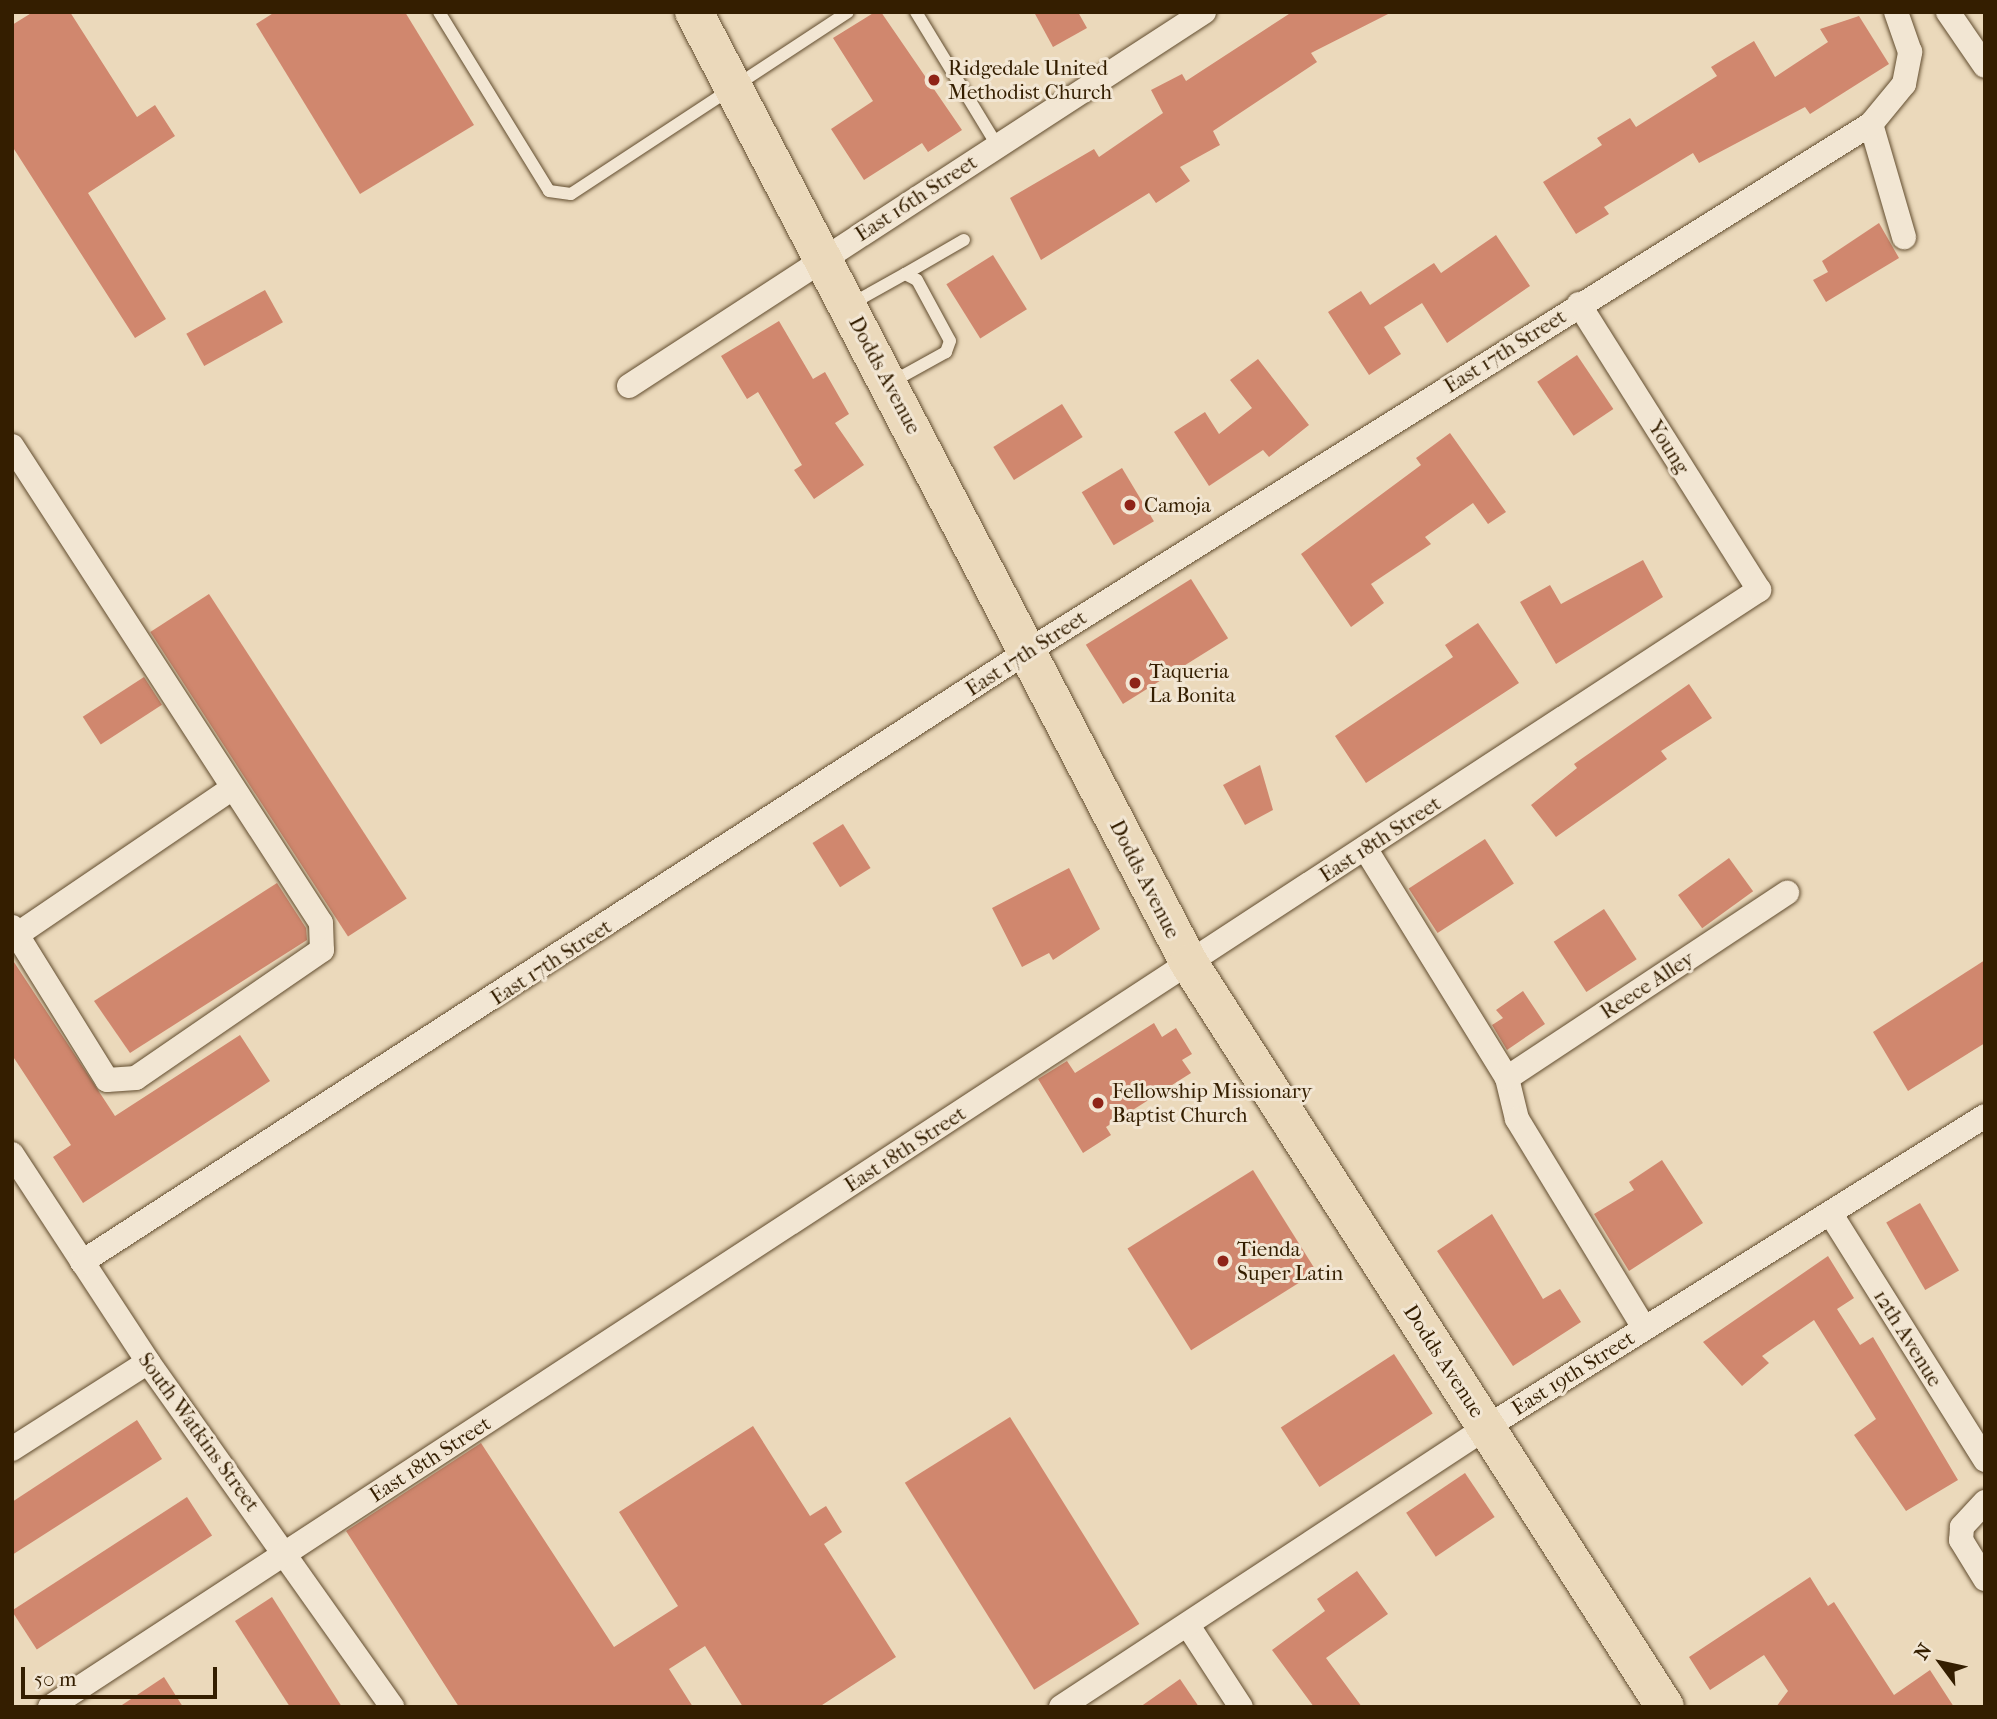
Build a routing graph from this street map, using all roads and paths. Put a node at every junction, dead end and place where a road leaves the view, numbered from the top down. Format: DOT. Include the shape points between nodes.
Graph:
graph roads {
  1 [pos="439,12"];
  2 [pos="694,12"];
  3 [pos="848,12"];
  4 [pos="916,12"];
  5 [pos="1204,12"];
  6 [pos="1896,12"];
  7 [pos="1948,12"];
  8 [pos="1985,66"];
  9 [pos="734,85"];
  10 [pos="1871,124"];
  11 [pos="997,145"];
  12 [pos="1904,237"];
  13 [pos="964,240"];
  14 [pos="824,257"];
  15 [pos="905,274"];
  16 [pos="1579,304"];
  17 [pos="849,306"];
  18 [pos="890,383"];
  19 [pos="629,386"];
  20 [pos="12,446"];
  21 [pos="1759,590"];
  22 [pos="1028,651"];
  23 [pos="230,790"];
  24 [pos="1365,848"];
  25 [pos="1787,892"];
  26 [pos="14,933"];
  27 [pos="1189,964"];
  28 [pos="1507,1078"];
  29 [pos="1985,1116"];
  30 [pos="12,1154"];
  31 [pos="1832,1216"];
  32 [pos="82,1262"];
  33 [pos="1644,1328"];
  34 [pos="148,1362"];
  35 [pos="1487,1427"];
  36 [pos="12,1449"];
  37 [pos="1985,1460"];
  38 [pos="1985,1502"];
  39 [pos="286,1552"];
  40 [pos="1985,1579"];
  41 [pos="1189,1627"];
  42 [pos="50,1707"];
  43 [pos="393,1707"];
  44 [pos="1061,1707"];
  45 [pos="1241,1707"];
  46 [pos="1665,1707"];
  1 -- 9 [label="lane" via="549,191 571,194"];
  2 -- 9 [label="main road, Dodds Avenue"];
  3 -- 9 [label="lane"];
  4 -- 11 [label="lane"];
  5 -- 11 [label="street, East 16th Street"];
  6 -- 10 [label="street, East 17th Street" via="1910,52 1904,83"];
  7 -- 8 [label="street"];
  9 -- 14 [label="main road, Dodds Avenue"];
  10 -- 12 [label="street"];
  10 -- 16 [label="street, East 17th Street"];
  11 -- 14 [label="street, East 16th Street"];
  13 -- 15 [label="lane"];
  14 -- 17 [label="main road, Dodds Avenue"];
  14 -- 19 [label="street, East 16th Street"];
  15 -- 17 [label="lane"];
  15 -- 18 [label="lane" via="917,280 950,341 946,352"];
  16 -- 21 [label="street, Young"];
  16 -- 22 [label="street, East 17th Street"];
  17 -- 18 [label="main road, Dodds Avenue"];
  18 -- 22 [label="main road, Dodds Avenue"];
  20 -- 23 [label="street"];
  21 -- 24 [label="street, East 18th Street"];
  22 -- 27 [label="main road, Dodds Avenue"];
  22 -- 32 [label="street, East 17th Street"];
  23 -- 26 [label="street"];
  23 -- 26 [label="street" via="321,923 322,950 136,1078 107,1080"];
  24 -- 27 [label="street, East 18th Street"];
  24 -- 28 [label="street"];
  25 -- 28 [label="street, Reece Alley"];
  27 -- 35 [label="main road, Dodds Avenue"];
  27 -- 39 [label="street, East 18th Street"];
  28 -- 33 [label="street" via="1524,1131"];
  29 -- 31 [label="street, East 19th Street"];
  30 -- 32 [label="street, South Watkins Street"];
  31 -- 33 [label="street, East 19th Street"];
  31 -- 37 [label="street, 12th Avenue"];
  32 -- 34 [label="street, South Watkins Street"];
  33 -- 35 [label="street, East 19th Street"];
  34 -- 36 [label="street"];
  34 -- 39 [label="street, South Watkins Street"];
  35 -- 41 [label="street, East 19th Street"];
  35 -- 46 [label="main road, Dodds Avenue"];
  38 -- 40 [label="street" via="1962,1527 1961,1540"];
  39 -- 42 [label="street, East 18th Street"];
  39 -- 43 [label="street, South Watkins Street"];
  41 -- 44 [label="street, East 19th Street"];
  41 -- 45 [label="street"];
}
